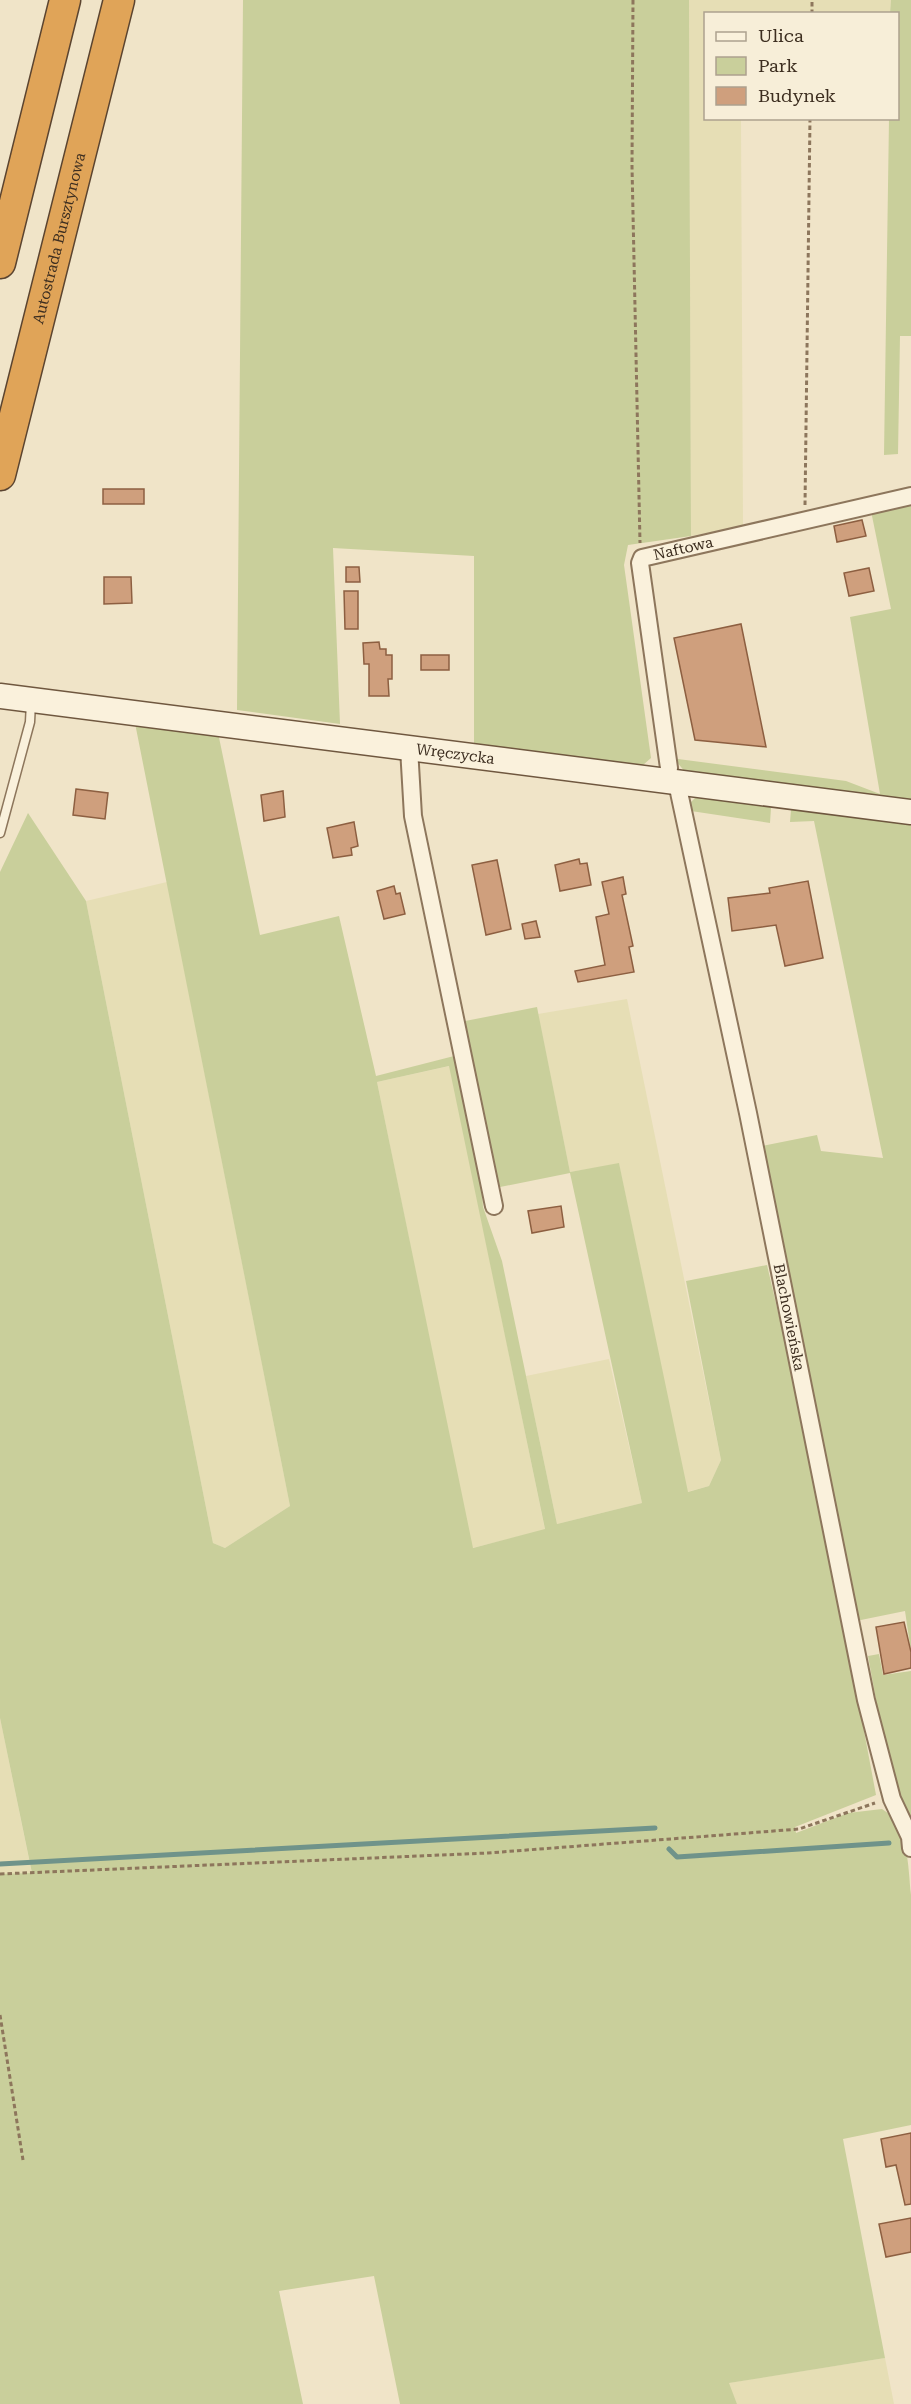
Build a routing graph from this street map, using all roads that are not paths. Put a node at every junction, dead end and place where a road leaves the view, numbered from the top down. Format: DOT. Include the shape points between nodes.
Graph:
graph roads {
  1 [pos="65,0"];
  2 [pos="119,0"];
  3 [pos="0,263"];
  4 [pos="0,475"];
  5 [pos="911,496"];
  6 [pos="0,696"];
  7 [pos="32,700"];
  8 [pos="409,748"];
  9 [pos="671,782"];
  10 [pos="911,813"];
  11 [pos="0,833"];
  12 [pos="494,1206"];
  13 [pos="911,1841"];
  1 -- 3 [label="highway"];
  2 -- 4 [label="highway, Autostrada Bursztynowa"];
  5 -- 9 [label="street, Naftowa" via="644,556 640,562"];
  6 -- 7 [label="main road, Wręczycka"];
  7 -- 8 [label="main road, Wręczycka"];
  7 -- 11 [label="lane" via="30,722"];
  8 -- 9 [label="main road, Wręczycka"];
  8 -- 12 [label="street" via="413,816"];
  9 -- 10 [label="main road, Wręczycka"];
  9 -- 13 [label="street, Blachowieńska" via="750,1125 864,1690 892,1799"];
}
